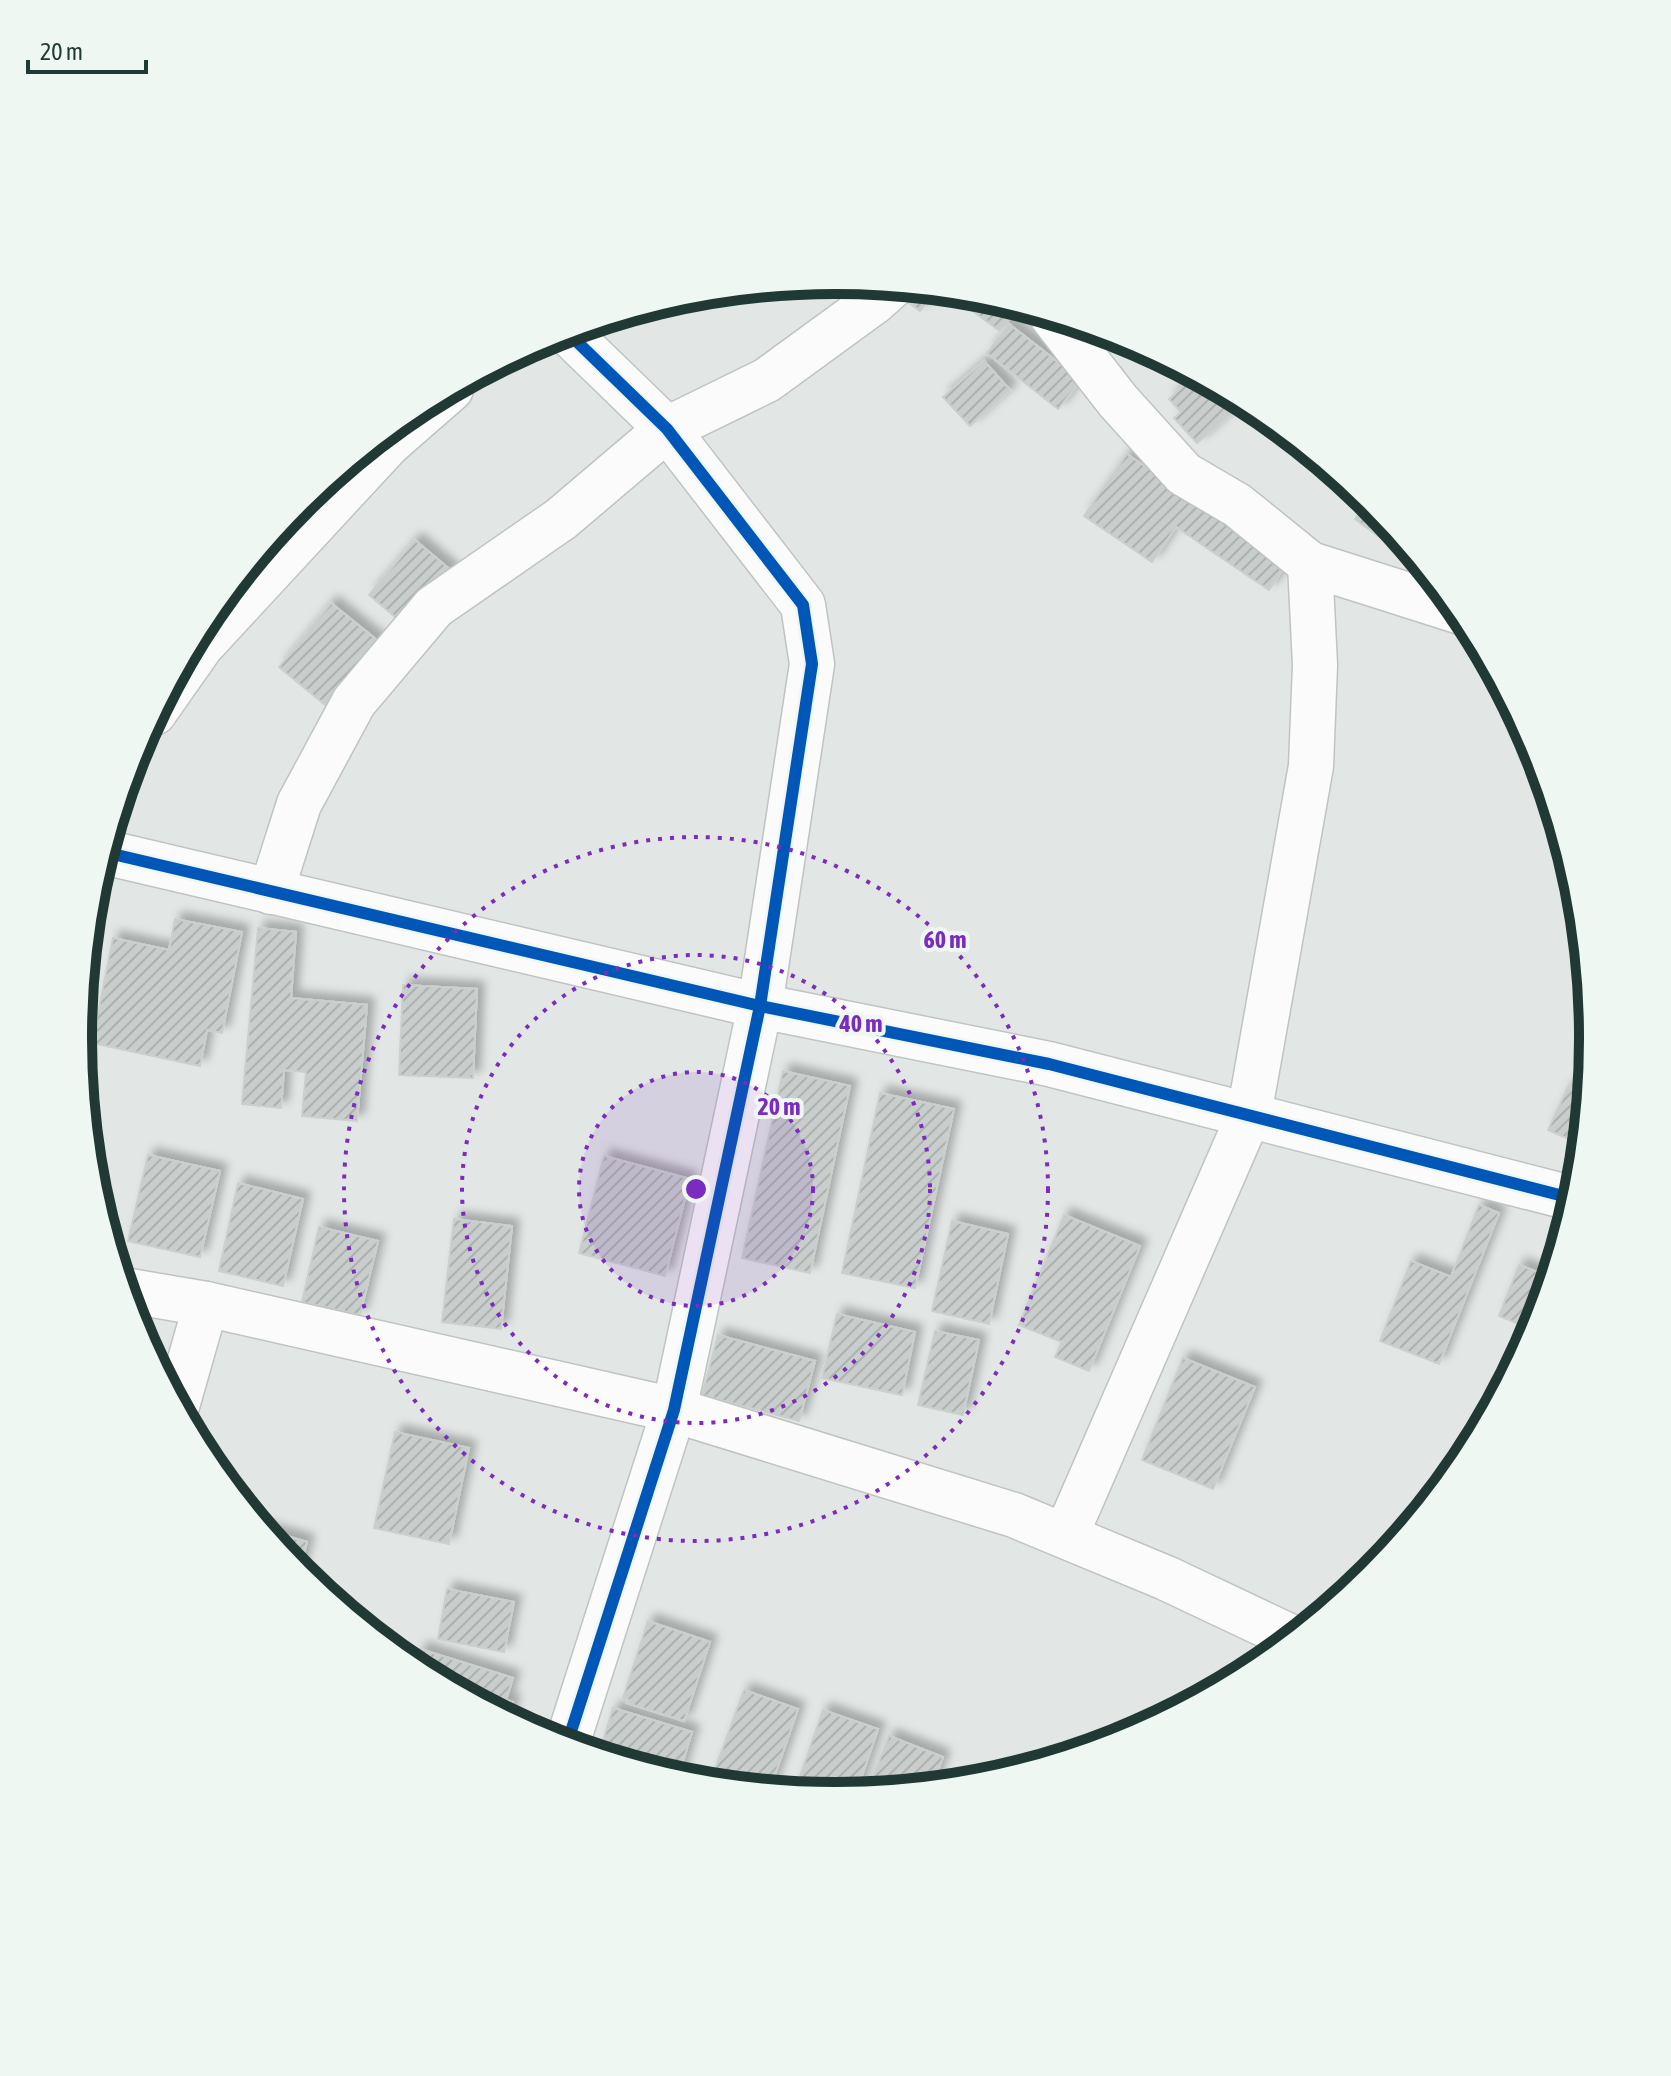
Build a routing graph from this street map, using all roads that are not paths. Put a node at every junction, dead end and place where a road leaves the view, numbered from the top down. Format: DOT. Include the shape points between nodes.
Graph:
graph roads {
  1 [pos="881,296"];
  2 [pos="1063,331"];
  3 [pos="577,341"];
  4 [pos="667,429"];
  5 [pos="387,445"];
  6 [pos="1310,564"];
  7 [pos="1440,605"];
  8 [pos="210,636"];
  9 [pos="115,855"];
  10 [pos="271,892"];
  11 [pos="760,1006"];
  12 [pos="1249,1115"];
  13 [pos="1562,1196"];
  14 [pos="137,1292"];
  15 [pos="206,1304"];
  16 [pos="181,1390"];
  17 [pos="674,1410"];
  18 [pos="1066,1535"];
  19 [pos="1282,1633"];
  20 [pos="571,1732"];
  1 -- 4 [label="street" via="767,380"];
  2 -- 6 [label="street" via="1184,474 1237,505"];
  3 -- 4 [label="street"];
  4 -- 10 [label="street" via="561,519 434,607 354,702 299,804"];
  4 -- 11 [label="street" via="803,605 812,664"];
  5 -- 8 [label="street"];
  6 -- 7 [label="street"];
  6 -- 12 [label="street" via="1315,665 1311,766"];
  9 -- 10 [label="street"];
  10 -- 11 [label="street"];
  11 -- 12 [label="street" via="1049,1064"];
  11 -- 17 [label="street"];
  12 -- 13 [label="street"];
  12 -- 18 [label="street"];
  14 -- 15 [label="street"];
  15 -- 16 [label="street"];
  15 -- 17 [label="street"];
  17 -- 18 [label="street"];
  17 -- 20 [label="street"];
  18 -- 19 [label="street"];
}
